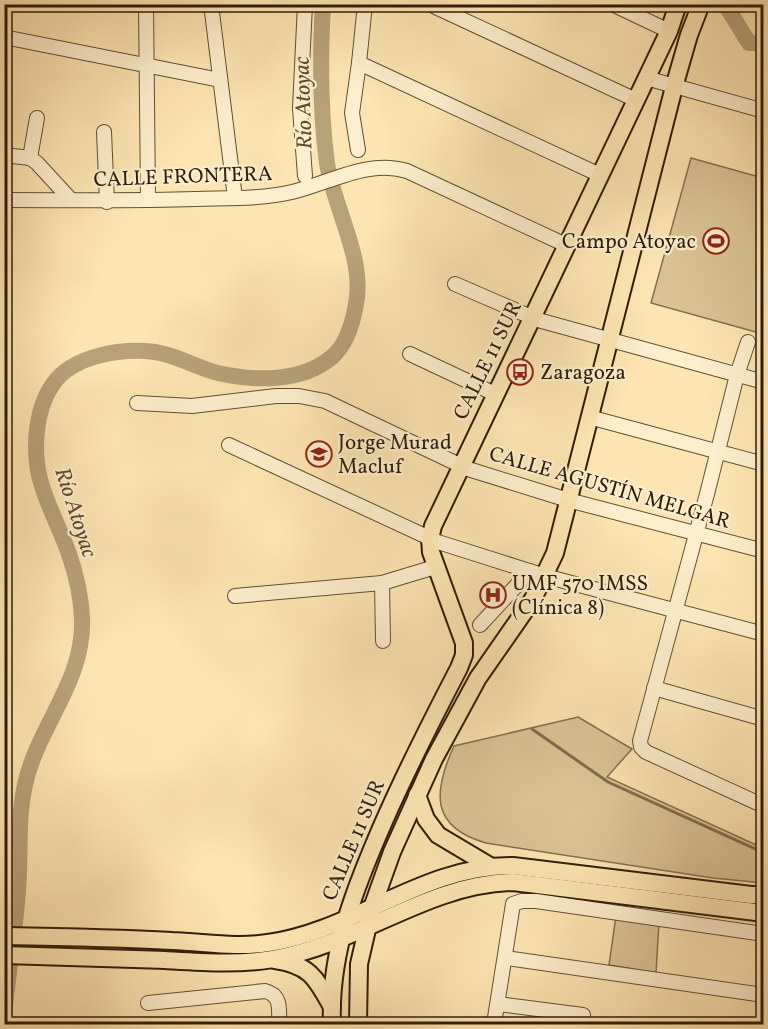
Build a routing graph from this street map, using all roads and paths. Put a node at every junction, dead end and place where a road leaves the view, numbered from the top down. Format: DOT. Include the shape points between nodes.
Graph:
graph roads {
  1 [pos="146,4"];
  2 [pos="211,4"];
  3 [pos="305,4"];
  4 [pos="364,4"];
  5 [pos="429,4"];
  6 [pos="612,4"];
  7 [pos="678,4"];
  8 [pos="701,4"];
  9 [pos="669,31"];
  10 [pos="4,37"];
  11 [pos="359,63"];
  12 [pos="147,65"];
  13 [pos="646,78"];
  14 [pos="220,80"];
  15 [pos="674,87"];
  16 [pos="636,100"];
  17 [pos="764,111"];
  18 [pos="37,118"];
  19 [pos="104,132"];
  20 [pos="358,150"];
  21 [pos="4,154"];
  22 [pos="30,158"];
  23 [pos="600,175"];
  24 [pos="311,180"];
  25 [pos="235,198"];
  26 [pos="4,200"];
  27 [pos="71,200"];
  28 [pos="148,200"];
  29 [pos="107,202"];
  30 [pos="566,245"];
  31 [pos="455,284"];
  32 [pos="532,318"];
  33 [pos="609,338"];
  34 [pos="748,342"];
  35 [pos="410,354"];
  36 [pos="737,375"];
  37 [pos="764,382"];
  38 [pos="495,394"];
  39 [pos="137,403"];
  40 [pos="589,417"];
  41 [pos="228,445"];
  42 [pos="718,453"];
  43 [pos="764,464"];
  44 [pos="462,466"];
  45 [pos="568,500"];
  46 [pos="697,533"];
  47 [pos="434,541"];
  48 [pos="764,551"];
  49 [pos="435,567"];
  50 [pos="537,574"];
  51 [pos="382,582"];
  52 [pos="235,596"];
  53 [pos="675,610"];
  54 [pos="480,625"];
  55 [pos="764,634"];
  56 [pos="383,641"];
  57 [pos="654,688"];
  58 [pos="764,718"];
  59 [pos="417,795"];
  60 [pos="764,806"];
  61 [pos="372,848"];
  62 [pos="392,852"];
  63 [pos="490,866"];
  64 [pos="764,895"];
  65 [pos="372,908"];
  66 [pos="764,913"];
  67 [pos="345,920"];
  68 [pos="367,928"];
  69 [pos="764,934"];
  70 [pos="4,936"];
  71 [pos="340,939"];
  72 [pos="4,955"];
  73 [pos="506,958"];
  74 [pos="272,959"];
  75 [pos="764,995"];
  76 [pos="148,1004"];
  77 [pos="498,1004"];
  78 [pos="332,1007"];
  79 [pos="583,1015"];
  80 [pos="279,1024"];
  81 [pos="332,1024"];
  82 [pos="358,1024"];
  83 [pos="494,1024"];
  1 -- 12 [label="street"];
  2 -- 14 [label="street"];
  3 -- 24 [label="street" via="300,108"];
  4 -- 11 [label="street"];
  5 -- 16 [label="street"];
  6 -- 9 [label="street"];
  7 -- 9 [label="main road, CALLE 11 SUR"];
  8 -- 15 [label="main road, CALLE 11 SUR"];
  9 -- 13 [label="main road, CALLE 11 SUR"];
  10 -- 12 [label="street"];
  11 -- 20 [label="street" via="352,113"];
  11 -- 23 [label="street"];
  12 -- 14 [label="street"];
  12 -- 28 [label="street"];
  13 -- 15 [label="street"];
  13 -- 16 [label="main road, CALLE 11 SUR"];
  14 -- 25 [label="street"];
  15 -- 17 [label="street"];
  15 -- 33 [label="main road, CALLE 11 SUR"];
  16 -- 23 [label="main road, CALLE 11 SUR"];
  18 -- 22 [label="street"];
  19 -- 29 [label="street"];
  21 -- 22 [label="street"];
  22 -- 27 [label="street"];
  23 -- 30 [label="main road, CALLE 11 SUR"];
  24 -- 25 [label="street, CALLE FRONTERA" via="284,194"];
  24 -- 30 [label="street, CALLE FRONTERA" via="382,167 407,171"];
  25 -- 28 [label="street, CALLE FRONTERA"];
  26 -- 27 [label="street, CALLE FRONTERA"];
  27 -- 29 [label="street, CALLE FRONTERA"];
  28 -- 29 [label="street, CALLE FRONTERA"];
  30 -- 32 [label="main road, CALLE 11 SUR"];
  31 -- 32 [label="street"];
  32 -- 33 [label="street"];
  32 -- 38 [label="main road, CALLE 11 SUR"];
  33 -- 36 [label="street"];
  33 -- 40 [label="main road, CALLE 11 SUR"];
  34 -- 36 [label="street"];
  35 -- 38 [label="street"];
  36 -- 37 [label="street"];
  36 -- 42 [label="street"];
  38 -- 44 [label="main road, CALLE 11 SUR"];
  39 -- 44 [label="street, CALLE AGUSTÍN MELGAR" via="192,406 276,396 326,401"];
  40 -- 42 [label="street"];
  40 -- 45 [label="main road, CALLE 11 SUR"];
  41 -- 47 [label="street"];
  42 -- 43 [label="street"];
  42 -- 46 [label="street"];
  44 -- 45 [label="street, CALLE AGUSTÍN MELGAR"];
  44 -- 47 [label="main road, CALLE 11 SUR" via="433,526"];
  45 -- 46 [label="street, CALLE AGUSTÍN MELGAR"];
  45 -- 50 [label="main road, CALLE 11 SUR" via="555,553"];
  46 -- 48 [label="street, CALLE AGUSTÍN MELGAR"];
  46 -- 53 [label="street"];
  47 -- 49 [label="main road, CALLE 11 SUR" via="431,552"];
  47 -- 50 [label="street"];
  49 -- 51 [label="street"];
  49 -- 61 [label="main road, CALLE 11 SUR" via="464,643 464,655"];
  50 -- 53 [label="street"];
  50 -- 54 [label="street"];
  50 -- 59 [label="main road, CALLE 11 SUR" via="533,599 478,678"];
  51 -- 52 [label="street"];
  51 -- 56 [label="street"];
  53 -- 55 [label="street"];
  53 -- 57 [label="street"];
  57 -- 58 [label="street"];
  57 -- 60 [label="street" via="641,747"];
  59 -- 62 [label="main road, CALLE 11 SUR"];
  59 -- 63 [label="main road" via="426,819 438,835"];
  61 -- 62 [label="main road"];
  61 -- 67 [label="main road, CALLE 11 SUR"];
  62 -- 65 [label="main road, CALLE 11 SUR"];
  63 -- 64 [label="main road"];
  63 -- 65 [label="main road" via="423,884"];
  65 -- 67 [label="main road"];
  65 -- 68 [label="main road, CALLE 11 SUR"];
  66 -- 68 [label="main road" via="490,882 429,899"];
  67 -- 70 [label="main road" via="267,944"];
  67 -- 71 [label="main road, CALLE 11 SUR"];
  68 -- 71 [label="main road"];
  68 -- 82 [label="main road, CALLE 11 SUR" via="359,964"];
  69 -- 73 [label="street" via="522,901 513,904"];
  71 -- 74 [label="main road"];
  71 -- 78 [label="main road, CALLE 11 SUR"];
  72 -- 74 [label="main road" via="219,962"];
  73 -- 75 [label="street"];
  73 -- 77 [label="street"];
  74 -- 78 [label="main road" via="311,973"];
  76 -- 80 [label="street" via="272,992 279,1002"];
  77 -- 79 [label="street"];
  77 -- 83 [label="street"];
  78 -- 81 [label="main road, CALLE 11 SUR"];
}
